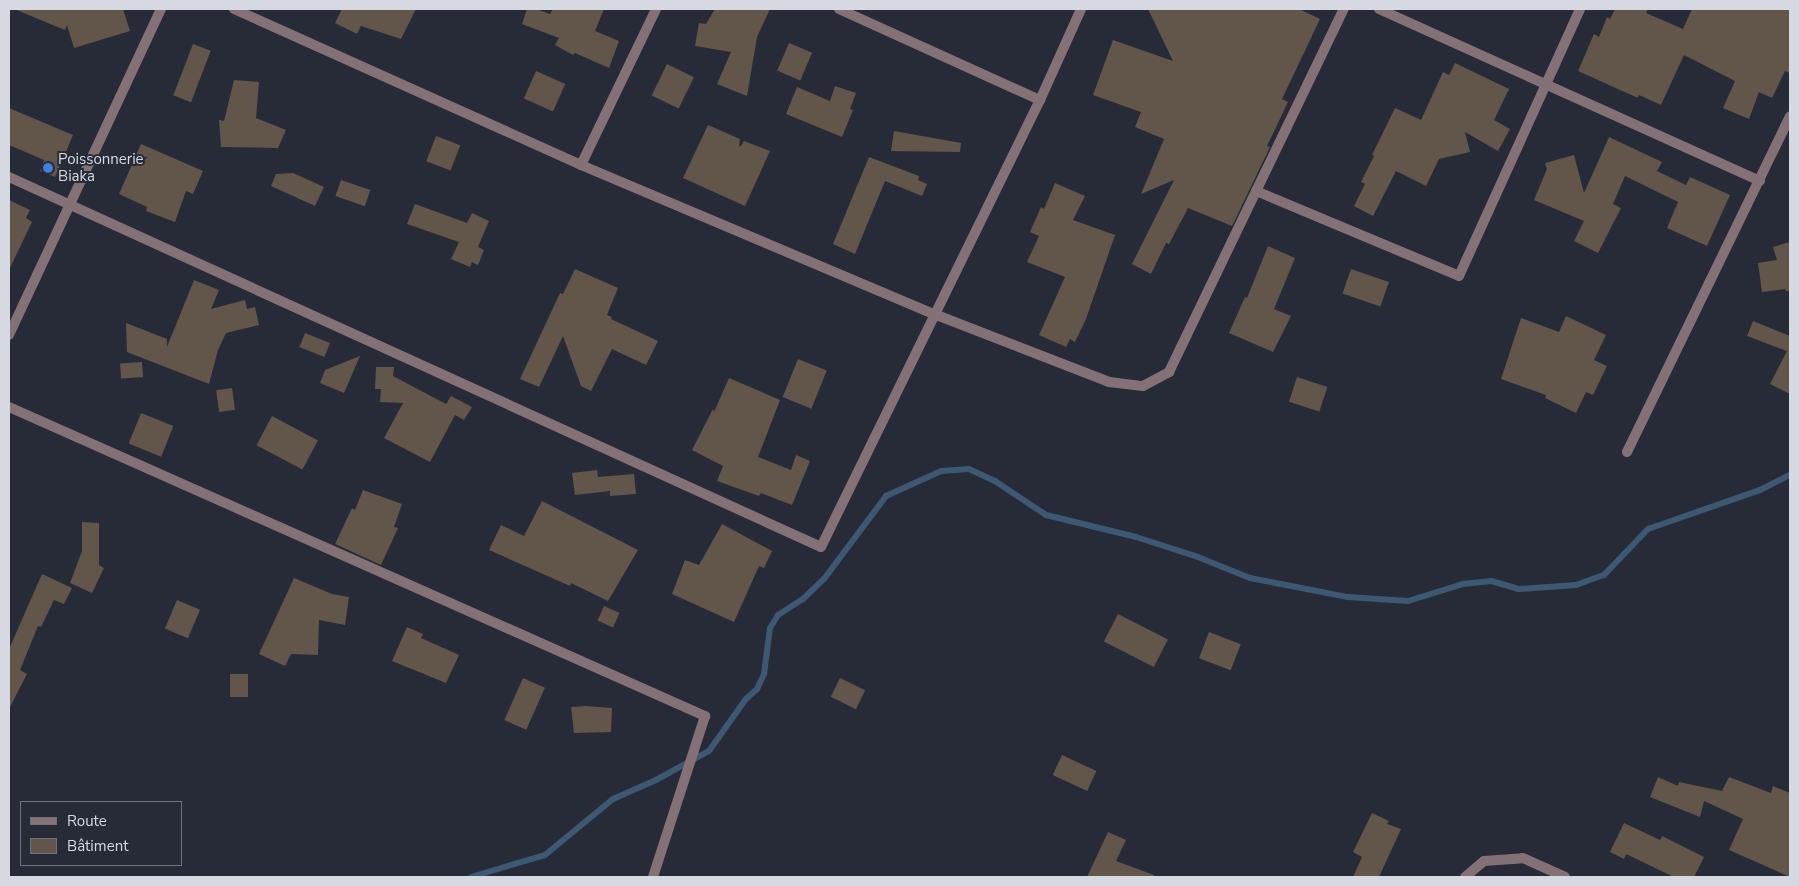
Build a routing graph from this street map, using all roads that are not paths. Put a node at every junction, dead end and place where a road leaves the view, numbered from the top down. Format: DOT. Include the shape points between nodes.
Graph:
graph roads {
  1 [pos="162,9"];
  2 [pos="234,9"];
  3 [pos="656,9"];
  4 [pos="838,9"];
  5 [pos="1081,9"];
  6 [pos="1344,9"];
  7 [pos="1379,9"];
  8 [pos="1580,9"];
  9 [pos="1547,85"];
  10 [pos="1040,100"];
  11 [pos="1790,116"];
  12 [pos="581,165"];
  13 [pos="9,177"];
  14 [pos="1760,181"];
  15 [pos="1256,191"];
  16 [pos="70,206"];
  17 [pos="934,314"];
  18 [pos="9,335"];
  19 [pos="9,407"];
  20 [pos="1627,452"];
  21 [pos="653,877"];
  22 [pos="1465,877"];
  23 [pos="1565,877"];
  1 -- 16 [label="street"];
  2 -- 12 [label="street"];
  3 -- 12 [label="street"];
  4 -- 10 [label="street"];
  5 -- 10 [label="street"];
  6 -- 15 [label="street"];
  7 -- 9 [label="street"];
  8 -- 9 [label="street"];
  9 -- 14 [label="street"];
  9 -- 15 [label="street" via="1458,276"];
  10 -- 17 [label="street"];
  11 -- 14 [label="street"];
  12 -- 17 [label="street"];
  13 -- 16 [label="street"];
  14 -- 20 [label="street"];
  15 -- 17 [label="street" via="1169,372 1142,386 1109,382"];
  16 -- 17 [label="street" via="820,547"];
  16 -- 18 [label="street"];
  19 -- 21 [label="street" via="704,716"];
  22 -- 23 [label="street" via="1484,861 1523,858"];
}
